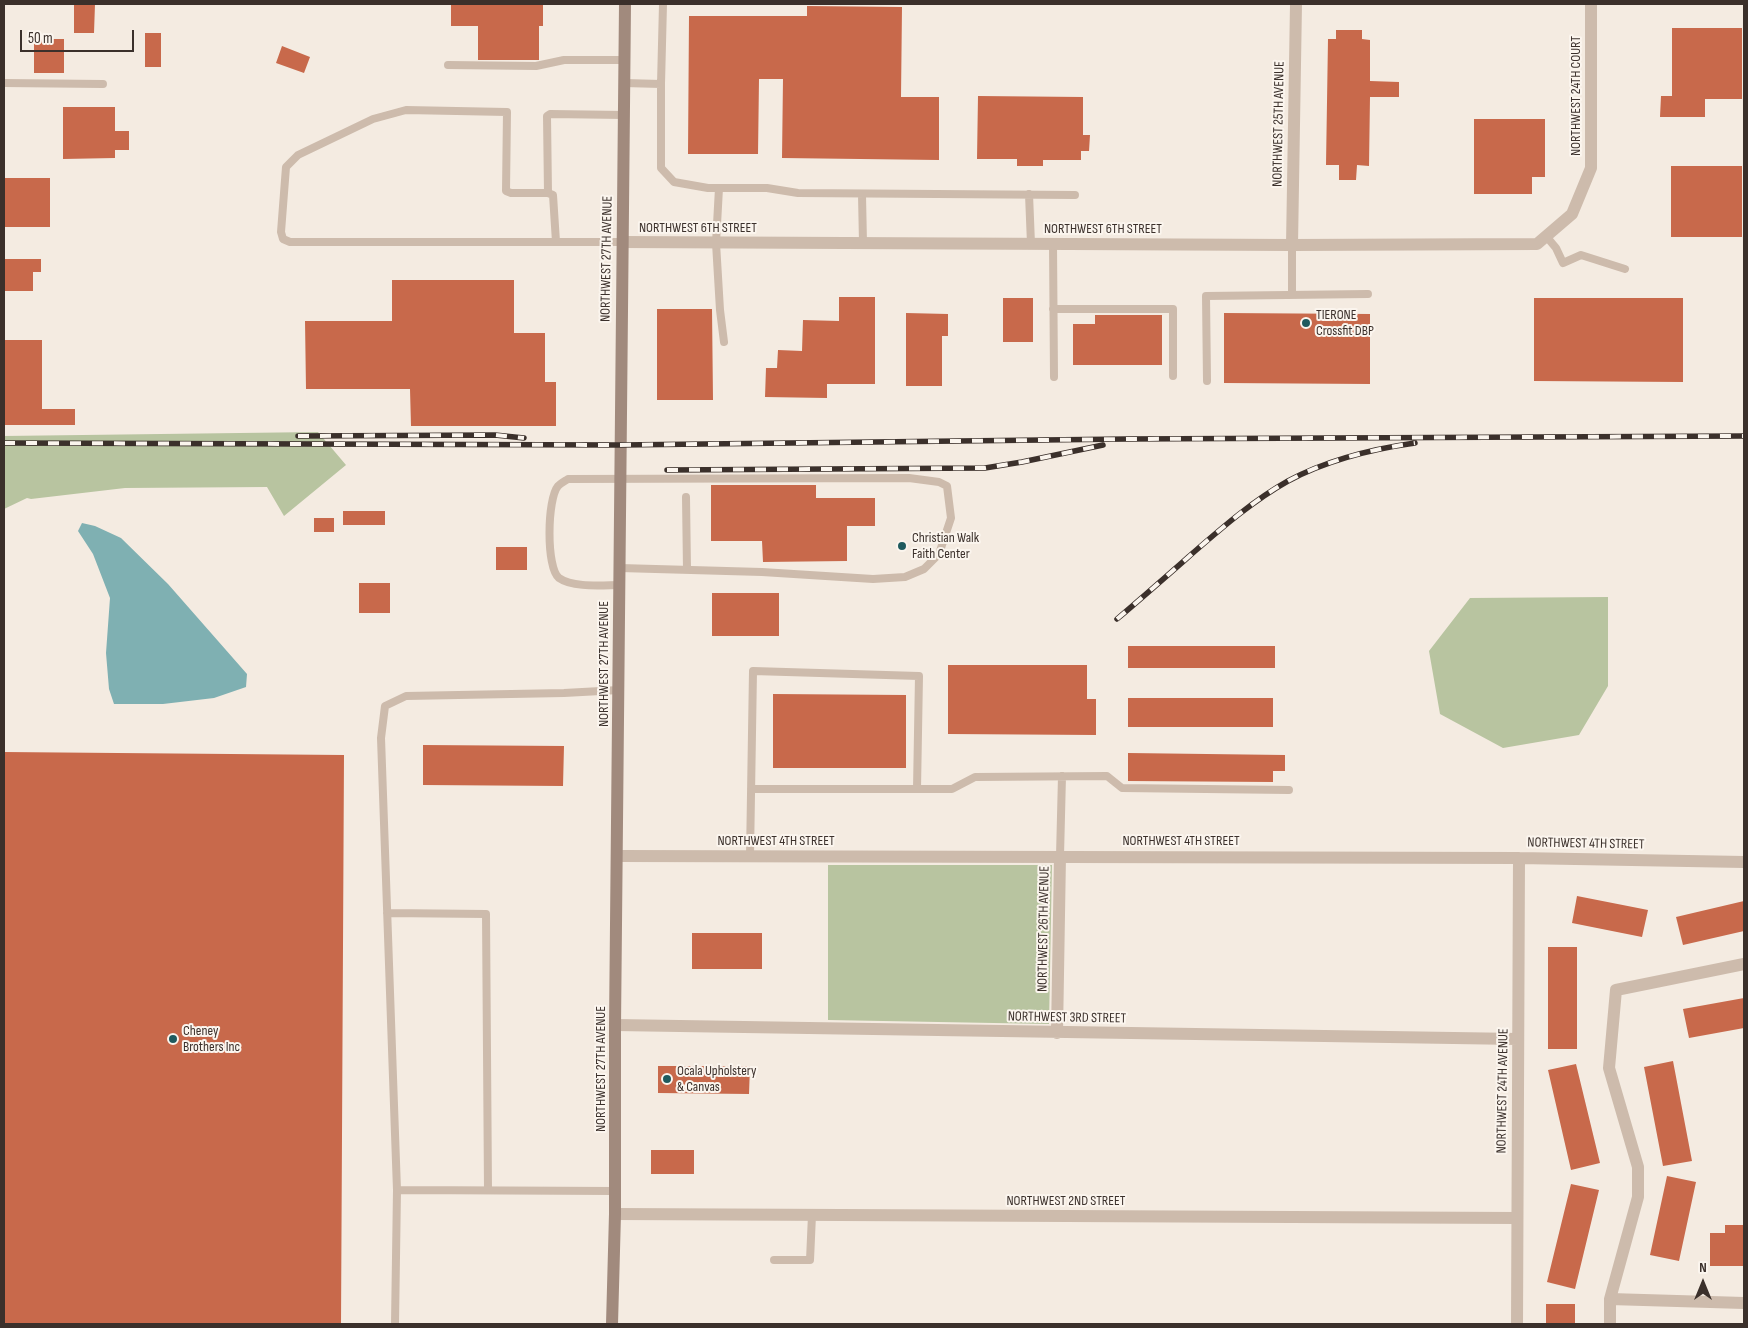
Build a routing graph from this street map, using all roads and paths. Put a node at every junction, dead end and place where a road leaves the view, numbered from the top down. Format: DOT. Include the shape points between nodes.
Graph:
graph roads {
  1 [pos="625,4"];
  2 [pos="663,4"];
  3 [pos="1296,4"];
  4 [pos="1591,4"];
  5 [pos="625,60"];
  6 [pos="448,65"];
  7 [pos="4,83"];
  8 [pos="624,83"];
  9 [pos="103,84"];
  10 [pos="661,84"];
  11 [pos="624,115"];
  12 [pos="719,188"];
  13 [pos="548,193"];
  14 [pos="1029,194"];
  15 [pos="862,195"];
  16 [pos="1075,195"];
  17 [pos="1572,214"];
  18 [pos="1546,236"];
  19 [pos="556,242"];
  20 [pos="622,242"];
  21 [pos="716,243"];
  22 [pos="863,243"];
  23 [pos="1031,244"];
  24 [pos="1053,244"];
  25 [pos="1292,245"];
  26 [pos="1625,268"];
  27 [pos="1368,294"];
  28 [pos="1292,295"];
  29 [pos="1053,309"];
  30 [pos="724,342"];
  31 [pos="1173,376"];
  32 [pos="1054,377"];
  33 [pos="1207,381"];
  34 [pos="620,480"];
  35 [pos="686,496"];
  36 [pos="620,568"];
  37 [pos="687,570"];
  38 [pos="620,585"];
  39 [pos="619,690"];
  40 [pos="1062,776"];
  41 [pos="751,789"];
  42 [pos="917,789"];
  43 [pos="1288,790"];
  44 [pos="618,856"];
  45 [pos="750,856"];
  46 [pos="1060,856"];
  47 [pos="1519,858"];
  48 [pos="1744,862"];
  49 [pos="387,913"];
  50 [pos="1744,964"];
  51 [pos="615,1025"];
  52 [pos="1057,1033"];
  53 [pos="1518,1039"];
  54 [pos="397,1190"];
  55 [pos="488,1190"];
  56 [pos="615,1191"];
  57 [pos="615,1214"];
  58 [pos="812,1215"];
  59 [pos="1517,1218"];
  60 [pos="774,1260"];
  61 [pos="1610,1299"];
  62 [pos="1744,1303"];
  63 [pos="395,1324"];
  64 [pos="612,1324"];
  65 [pos="1517,1324"];
  66 [pos="1610,1324"];
  1 -- 5 [label="main road, NORTHWEST 27TH AVENUE"];
  2 -- 10 [label="lane"];
  3 -- 25 [label="street, NORTHWEST 25TH AVENUE"];
  4 -- 17 [label="street, NORTHWEST 24TH COURT" via="1591,168"];
  5 -- 6 [label="lane" via="564,60 536,66"];
  5 -- 8 [label="main road, NORTHWEST 27TH AVENUE"];
  7 -- 9 [label="lane"];
  8 -- 10 [label="lane"];
  8 -- 11 [label="main road, NORTHWEST 27TH AVENUE"];
  10 -- 12 [label="lane" via="661,168 674,182"];
  11 -- 13 [label="lane" via="547,116"];
  11 -- 20 [label="main road, NORTHWEST 27TH AVENUE"];
  12 -- 15 [label="lane"];
  12 -- 21 [label="lane"];
  13 -- 19 [label="lane" via="554,198"];
  13 -- 19 [label="lane" via="506,191 507,112 406,110 373,119 298,155 286,167 281,232 283,239 290,242"];
  14 -- 15 [label="lane"];
  14 -- 16 [label="lane"];
  14 -- 23 [label="lane"];
  15 -- 22 [label="lane"];
  17 -- 18 [label="street, NORTHWEST 6TH STREET"];
  18 -- 25 [label="street, NORTHWEST 6TH STREET" via="1537,244"];
  18 -- 26 [label="lane" via="1564,263 1581,255"];
  19 -- 20 [label="lane"];
  20 -- 21 [label="street, NORTHWEST 6TH STREET"];
  20 -- 34 [label="main road, NORTHWEST 27TH AVENUE"];
  21 -- 22 [label="street, NORTHWEST 6TH STREET"];
  21 -- 30 [label="lane"];
  22 -- 23 [label="street, NORTHWEST 6TH STREET"];
  23 -- 24 [label="street, NORTHWEST 6TH STREET"];
  24 -- 25 [label="street, NORTHWEST 6TH STREET"];
  24 -- 29 [label="lane"];
  25 -- 28 [label="lane"];
  27 -- 28 [label="lane"];
  28 -- 33 [label="lane" via="1206,296"];
  29 -- 31 [label="lane" via="1173,309"];
  29 -- 32 [label="lane"];
  34 -- 36 [label="main road, NORTHWEST 27TH AVENUE"];
  34 -- 37 [label="lane" via="909,478 947,486 951,518 939,554 924,569 905,577"];
  34 -- 38 [label="lane" via="568,480 559,485 549,520 552,567 558,577 572,584"];
  35 -- 37 [label="lane"];
  36 -- 37 [label="lane"];
  36 -- 38 [label="main road, NORTHWEST 27TH AVENUE"];
  38 -- 39 [label="main road, NORTHWEST 27TH AVENUE"];
  39 -- 44 [label="main road, NORTHWEST 27TH AVENUE"];
  39 -- 49 [label="lane" via="406,696 385,706 381,738"];
  40 -- 42 [label="lane" via="975,777 952,789"];
  40 -- 43 [label="lane" via="1107,776 1122,788"];
  40 -- 46 [label="lane"];
  41 -- 42 [label="lane"];
  41 -- 42 [label="lane" via="754,671 919,676"];
  41 -- 45 [label="lane"];
  44 -- 45 [label="street, NORTHWEST 4TH STREET"];
  44 -- 51 [label="main road, NORTHWEST 27TH AVENUE"];
  45 -- 46 [label="street, NORTHWEST 4TH STREET"];
  46 -- 47 [label="street, NORTHWEST 4TH STREET"];
  46 -- 52 [label="street, NORTHWEST 26TH AVENUE"];
  47 -- 48 [label="street, NORTHWEST 4TH STREET"];
  47 -- 53 [label="street, NORTHWEST 24TH AVENUE"];
  49 -- 54 [label="lane"];
  49 -- 55 [label="lane" via="486,914"];
  50 -- 61 [label="street" via="1616,990 1609,1068 1638,1167 1638,1197"];
  51 -- 52 [label="street, NORTHWEST 3RD STREET"];
  51 -- 56 [label="main road, NORTHWEST 27TH AVENUE"];
  52 -- 53 [label="street, NORTHWEST 3RD STREET"];
  53 -- 59 [label="street, NORTHWEST 24TH AVENUE"];
  54 -- 55 [label="lane"];
  54 -- 63 [label="lane"];
  55 -- 56 [label="lane"];
  56 -- 57 [label="main road, NORTHWEST 27TH AVENUE"];
  57 -- 58 [label="street, NORTHWEST 2ND STREET"];
  57 -- 64 [label="main road, NORTHWEST 27TH AVENUE"];
  58 -- 59 [label="street, NORTHWEST 2ND STREET"];
  58 -- 60 [label="lane" via="810,1260"];
  59 -- 65 [label="street, NORTHWEST 24TH AVENUE"];
  61 -- 62 [label="street"];
  61 -- 66 [label="street"];
}
